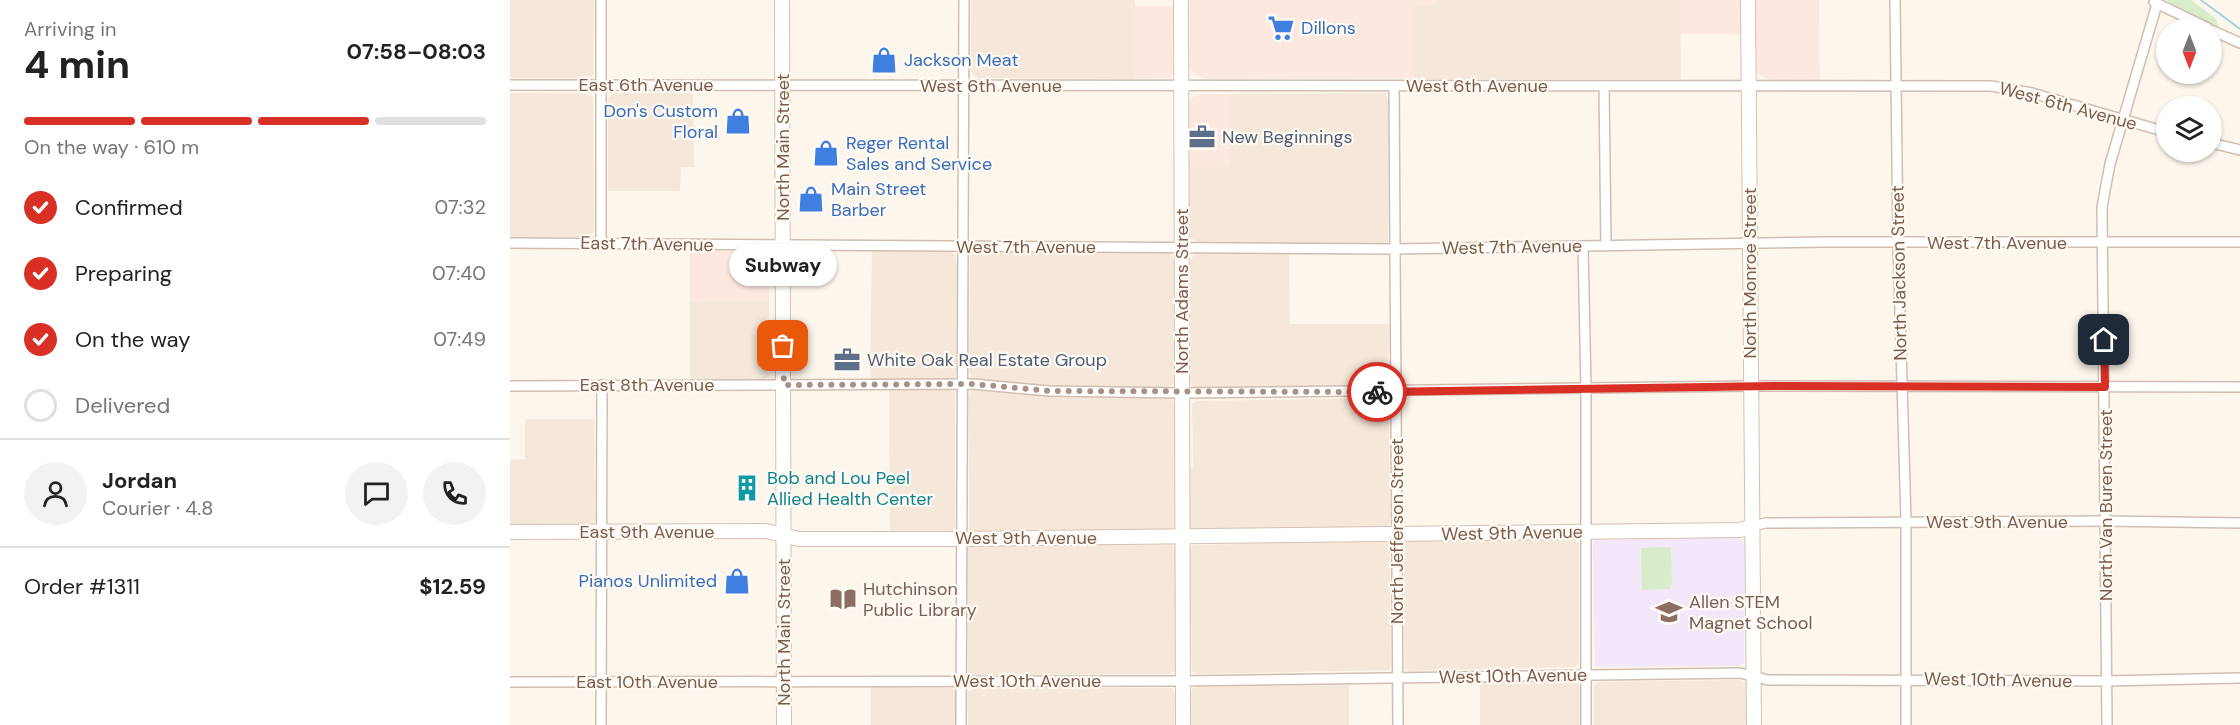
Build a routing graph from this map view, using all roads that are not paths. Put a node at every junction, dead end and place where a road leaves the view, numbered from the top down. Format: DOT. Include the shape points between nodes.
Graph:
graph roads {
  1 [pos="601,0"];
  2 [pos="782,0"];
  3 [pos="964,0"];
  4 [pos="1181,0"];
  5 [pos="1748,0"];
  6 [pos="1895,0"];
  7 [pos="2154,2"];
  8 [pos="2187,18"];
  9 [pos="2222,35"];
  10 [pos="2240,44"];
  11 [pos="782,85"];
  12 [pos="1896,85"];
  13 [pos="510,86"];
  14 [pos="601,86"];
  15 [pos="964,86"];
  16 [pos="1182,86"];
  17 [pos="1394,86"];
  18 [pos="1604,86"];
  19 [pos="1748,86"];
  20 [pos="2124,120"];
  21 [pos="2156,129"];
  22 [pos="2222,146"];
  23 [pos="2240,150"];
  24 [pos="2240,242"];
  25 [pos="510,243"];
  26 [pos="1898,243"];
  27 [pos="1750,244"];
  28 [pos="2103,244"];
  29 [pos="601,245"];
  30 [pos="783,245"];
  31 [pos="963,246"];
  32 [pos="1583,246"];
  33 [pos="1606,246"];
  34 [pos="1182,248"];
  35 [pos="1395,249"];
  36 [pos="963,384"];
  37 [pos="602,385"];
  38 [pos="784,385"];
  39 [pos="510,386"];
  40 [pos="1751,386"];
  41 [pos="1902,386"];
  42 [pos="2105,387"];
  43 [pos="2240,387"];
  44 [pos="1586,388"];
  45 [pos="1396,392"];
  46 [pos="1182,393"];
  47 [pos="2105,521"];
  48 [pos="1906,522"];
  49 [pos="2240,523"];
  50 [pos="1752,526"];
  51 [pos="510,532"];
  52 [pos="601,532"];
  53 [pos="1586,532"];
  54 [pos="1397,534"];
  55 [pos="784,535"];
  56 [pos="1183,537"];
  57 [pos="961,539"];
  58 [pos="1586,675"];
  59 [pos="1754,676"];
  60 [pos="1397,677"];
  61 [pos="2240,678"];
  62 [pos="1906,679"];
  63 [pos="1183,681"];
  64 [pos="2107,681"];
  65 [pos="510,682"];
  66 [pos="784,682"];
  67 [pos="961,682"];
  68 [pos="601,683"];
  69 [pos="601,725"];
  70 [pos="784,725"];
  71 [pos="961,725"];
  72 [pos="1183,725"];
  73 [pos="1398,725"];
  74 [pos="1586,725"];
  75 [pos="1754,725"];
  76 [pos="1906,725"];
  77 [pos="2107,725"];
  1 -- 14 [label="street"];
  2 -- 11 [label="street, North Main Street"];
  3 -- 15 [label="street"];
  4 -- 16 [label="street, North Adams Street"];
  5 -- 19 [label="street, North Monroe Street"];
  6 -- 12 [label="street, North Jackson Street"];
  7 -- 8 [label="street"];
  7 -- 20 [label="street, North Van Buren Street"];
  9 -- 10 [label="street"];
  11 -- 14 [label="street, East 6th Avenue"];
  11 -- 15 [label="street, West 6th Avenue"];
  11 -- 30 [label="street, North Main Street"];
  12 -- 19 [label="street, West 6th Avenue"];
  12 -- 20 [label="street, West 6th Avenue" via="2002,86"];
  12 -- 26 [label="street, North Jackson Street"];
  13 -- 14 [label="street, East 6th Avenue"];
  14 -- 29 [label="street"];
  15 -- 16 [label="street, West 6th Avenue"];
  15 -- 31 [label="street"];
  16 -- 17 [label="street, West 6th Avenue"];
  16 -- 34 [label="street, North Adams Street"];
  17 -- 18 [label="street, West 6th Avenue"];
  17 -- 35 [label="street, North Jefferson Street"];
  18 -- 19 [label="street, West 6th Avenue"];
  18 -- 33 [label="street"];
  19 -- 27 [label="street, North Monroe Street"];
  20 -- 21 [label="street, West 6th Avenue"];
  20 -- 28 [label="street, North Van Buren Street" via="2102,207"];
  22 -- 23 [label="street"];
  24 -- 28 [label="street, West 7th Avenue"];
  25 -- 29 [label="street, East 7th Avenue"];
  26 -- 27 [label="street, West 7th Avenue"];
  26 -- 28 [label="street, West 7th Avenue"];
  26 -- 41 [label="street, North Jackson Street"];
  27 -- 33 [label="street, West 7th Avenue"];
  27 -- 40 [label="street, North Monroe Street"];
  28 -- 42 [label="street, North Van Buren Street"];
  29 -- 30 [label="street, East 7th Avenue"];
  30 -- 31 [label="street, West 7th Avenue"];
  30 -- 38 [label="street, North Main Street"];
  31 -- 34 [label="street, West 7th Avenue"];
  31 -- 36 [label="street"];
  32 -- 33 [label="street, West 7th Avenue"];
  32 -- 35 [label="street, West 7th Avenue"];
  32 -- 44 [label="street"];
  34 -- 35 [label="street, West 7th Avenue"];
  34 -- 46 [label="street, North Adams Street"];
  35 -- 45 [label="street, North Jefferson Street"];
  36 -- 38 [label="street, East 8th Avenue"];
  36 -- 46 [label="street, East 8th Avenue" via="1049,391"];
  36 -- 57 [label="street"];
  37 -- 38 [label="street, East 8th Avenue"];
  37 -- 39 [label="street, East 8th Avenue"];
  37 -- 52 [label="street"];
  38 -- 55 [label="street, North Main Street"];
  40 -- 41 [label="street, East 8th Avenue"];
  40 -- 44 [label="street, East 8th Avenue"];
  40 -- 50 [label="street, North Monroe Street"];
  41 -- 42 [label="street, East 8th Avenue"];
  41 -- 48 [label="street, North Jackson Street"];
  42 -- 43 [label="street, East 8th Avenue"];
  42 -- 47 [label="street, North Van Buren Street"];
  44 -- 45 [label="street, East 8th Avenue"];
  44 -- 53 [label="street"];
  45 -- 46 [label="street, East 8th Avenue"];
  45 -- 54 [label="street, North Jefferson Street"];
  46 -- 56 [label="street, North Adams Street"];
  47 -- 48 [label="street, West 9th Avenue"];
  47 -- 49 [label="street, West 9th Avenue"];
  47 -- 64 [label="street, North Van Buren Street"];
  48 -- 50 [label="street, West 9th Avenue"];
  48 -- 62 [label="street, North Jackson Street"];
  50 -- 53 [label="street, West 9th Avenue" via="1740,530"];
  50 -- 59 [label="street, North Monroe Street"];
  51 -- 52 [label="street, East 9th Avenue"];
  52 -- 55 [label="street, East 9th Avenue" via="766,531"];
  52 -- 68 [label="street"];
  53 -- 54 [label="street, West 9th Avenue"];
  53 -- 58 [label="street"];
  54 -- 56 [label="street, West 9th Avenue"];
  54 -- 60 [label="street, North Jefferson Street"];
  55 -- 57 [label="street, West 9th Avenue" via="799,539"];
  55 -- 66 [label="street, North Main Street"];
  56 -- 57 [label="street, West 9th Avenue"];
  56 -- 63 [label="street, North Adams Street"];
  57 -- 67 [label="street"];
  58 -- 59 [label="street, West 10th Avenue"];
  58 -- 60 [label="street, West 10th Avenue"];
  58 -- 74 [label="street"];
  59 -- 62 [label="street, West 10th Avenue" via="1768,680"];
  59 -- 75 [label="street, North Monroe Street"];
  60 -- 63 [label="street, West 10th Avenue"];
  60 -- 73 [label="street, North Jefferson Street"];
  61 -- 64 [label="street, West 10th Avenue"];
  62 -- 64 [label="street, West 10th Avenue"];
  62 -- 76 [label="street, North Jackson Street"];
  63 -- 67 [label="street, West 10th Avenue"];
  63 -- 72 [label="street, North Adams Street"];
  64 -- 77 [label="street, North Van Buren Street"];
  65 -- 68 [label="street, East 10th Avenue"];
  66 -- 67 [label="street, West 10th Avenue"];
  66 -- 68 [label="street, East 10th Avenue"];
  66 -- 70 [label="street, North Main Street"];
  67 -- 71 [label="street"];
  68 -- 69 [label="street"];
}
